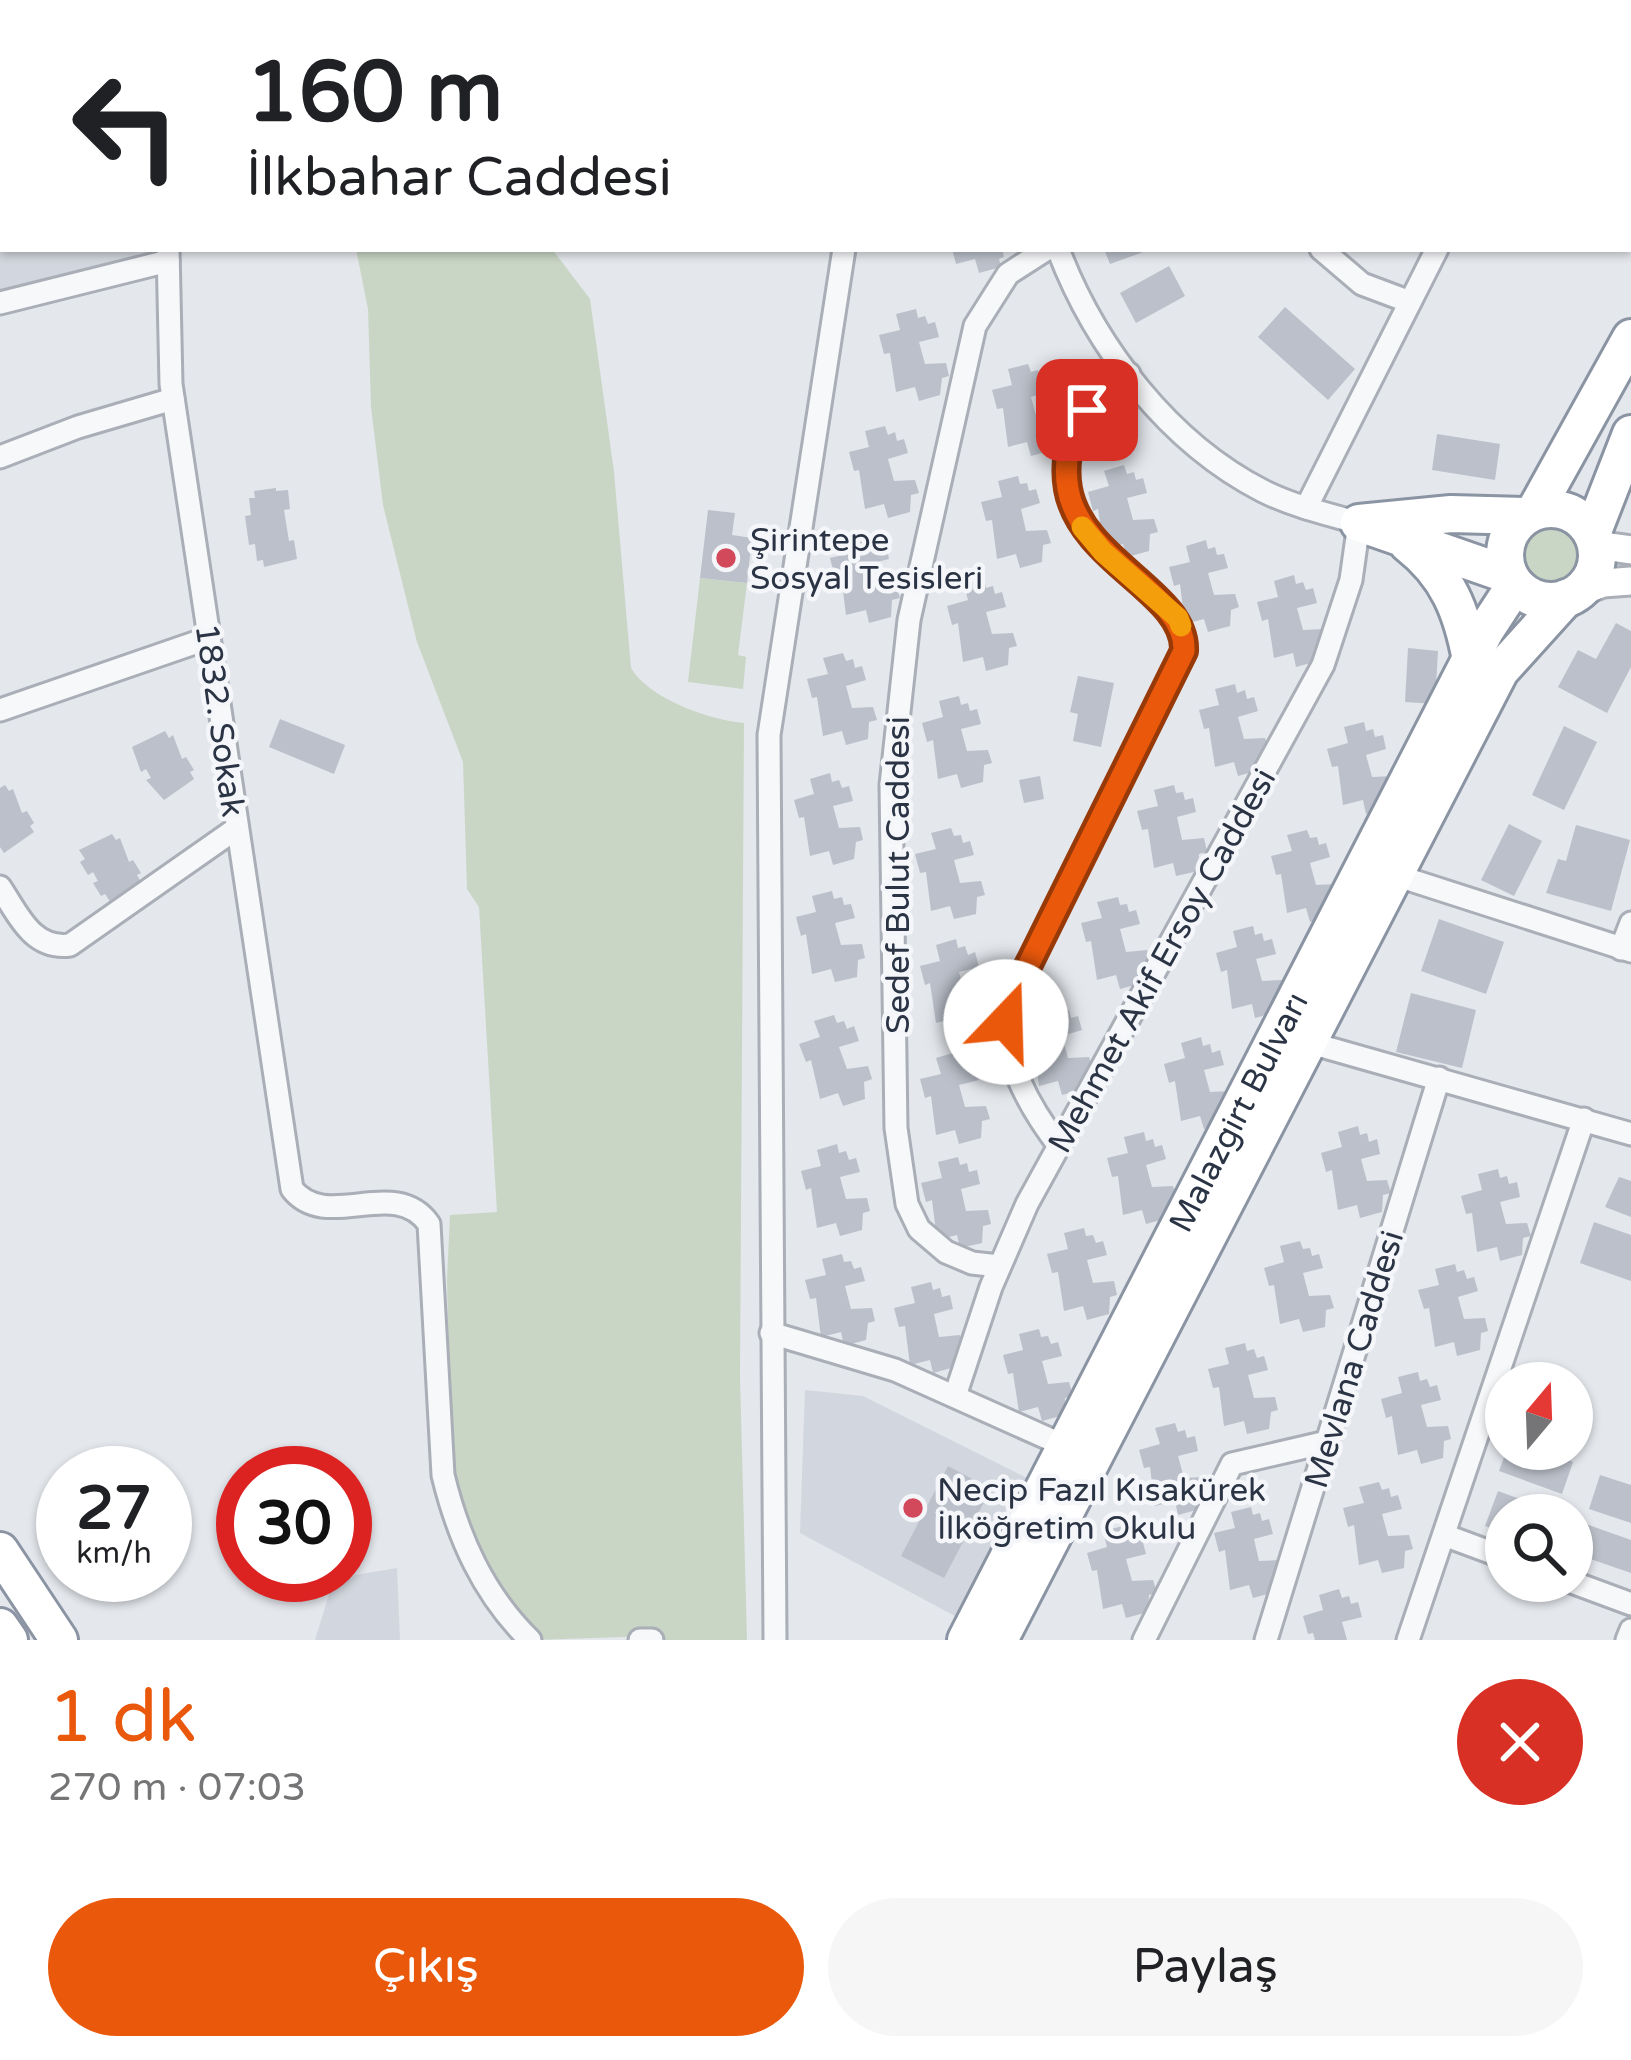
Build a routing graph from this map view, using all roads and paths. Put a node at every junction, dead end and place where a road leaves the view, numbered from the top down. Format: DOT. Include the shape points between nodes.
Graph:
graph roads {
  1 [pos="844,252"];
  2 [pos="1042,252"];
  3 [pos="1059,252"];
  4 [pos="1325,252"];
  5 [pos="1436,252"];
  6 [pos="168,255"];
  7 [pos="1411,302"];
  8 [pos="0,303"];
  9 [pos="1631,338"];
  10 [pos="1129,374"];
  11 [pos="173,399"];
  12 [pos="1631,434"];
  13 [pos="2,450"];
  14 [pos="1306,508"];
  15 [pos="1530,513"];
  16 [pos="1359,523"];
  17 [pos="1401,538"];
  18 [pos="1606,543"];
  19 [pos="1512,580"];
  20 [pos="1631,581"];
  21 [pos="1571,596"];
  22 [pos="209,638"];
  23 [pos="1471,660"];
  24 [pos="0,710"];
  25 [pos="237,828"];
  26 [pos="1395,875"];
  27 [pos="0,886"];
  28 [pos="1631,923"];
  29 [pos="1626,950"];
  30 [pos="1307,1042"];
  31 [pos="1439,1078"];
  32 [pos="1584,1119"];
  33 [pos="1631,1134"];
  34 [pos="1059,1146"];
  35 [pos="1000,1266"];
  36 [pos="771,1333"];
  37 [pos="955,1396"];
  38 [pos="1327,1442"];
  39 [pos="1066,1447"];
  40 [pos="1444,1535"];
  41 [pos="1485,1550"];
  42 [pos="0,1551"];
  43 [pos="1593,1590"];
  44 [pos="1631,1604"];
  45 [pos="0,1627"];
  46 [pos="1631,1630"];
  47 [pos="9,1640"];
  48 [pos="59,1640"];
  49 [pos="530,1640"];
  50 [pos="640,1640"];
  51 [pos="652,1640"];
  52 [pos="775,1640"];
  53 [pos="966,1640"];
  54 [pos="999,1640"];
  55 [pos="1144,1640"];
  56 [pos="1266,1640"];
  57 [pos="1408,1640"];
  58 [pos="1627,1640"];
  1 -- 36 [label="street" via="770,736"];
  2 -- 35 [label="street, Sedef Bulut Caddesi" via="1008,274 975,326 909,620 892,785 896,1128 907,1204 946,1252"];
  3 -- 10 [label="street"];
  4 -- 7 [label="street" via="1362,284"];
  5 -- 7 [label="street"];
  6 -- 8 [label="street"];
  6 -- 11 [label="street, 1832. Sokak"];
  7 -- 14 [label="street"];
  9 -- 15 [label="highway"];
  10 -- 14 [label="street" via="1217,463"];
  10 -- 34 [label="street" via="1078,422 1068,491 1092,541 1178,618 1184,651 1007,1010 1020,1082"];
  11 -- 13 [label="street"];
  11 -- 22 [label="street, 1832. Sokak"];
  12 -- 18 [label="highway"];
  14 -- 16 [label="street"];
  15 -- 16 [label="highway"];
  15 -- 18 [label="highway" via="1568,512"];
  15 -- 19 [label="highway" via="1506,542"];
  16 -- 17 [label="highway"];
  16 -- 34 [label="street, Mehmet Akif Ersoy Caddesi" via="1352,580 1323,664"];
  17 -- 19 [label="highway"];
  17 -- 23 [label="highway" via="1452,593"];
  18 -- 21 [label="highway"];
  19 -- 21 [label="highway" via="1544,601"];
  19 -- 23 [label="highway, Malazgirt Bulvarı"];
  20 -- 21 [label="street"];
  21 -- 26 [label="highway, Malazgirt Bulvarı" via="1500,671"];
  22 -- 24 [label="street"];
  22 -- 25 [label="street, 1832. Sokak"];
  23 -- 39 [label="highway, Malazgirt Bulvarı"];
  25 -- 27 [label="street" via="70,946 37,940"];
  25 -- 49 [label="street, 1832. Sokak" via="292,1189 319,1207 402,1203 429,1224 446,1486 486,1586"];
  26 -- 29 [label="street"];
  26 -- 30 [label="highway, Malazgirt Bulvarı"];
  28 -- 29 [label="street"];
  30 -- 31 [label="street"];
  30 -- 54 [label="highway, Malazgirt Bulvarı"];
  31 -- 32 [label="street"];
  31 -- 38 [label="street, Mevlana Caddesi"];
  32 -- 33 [label="street"];
  32 -- 40 [label="street"];
  34 -- 35 [label="street, Mehmet Akif Ersoy Caddesi"];
  35 -- 37 [label="street, Mehmet Akif Ersoy Caddesi"];
  36 -- 37 [label="street"];
  36 -- 52 [label="street"];
  37 -- 39 [label="street"];
  38 -- 55 [label="street" via="1232,1464"];
  38 -- 56 [label="street, Mevlana Caddesi"];
  39 -- 53 [label="highway, Malazgirt Bulvarı"];
  40 -- 41 [label="street"];
  40 -- 57 [label="street"];
  42 -- 48 [label="highway"];
  43 -- 44 [label="street"];
  45 -- 47 [label="highway"];
  46 -- 58 [label="street"];
  50 -- 51 [label="street"];
}
